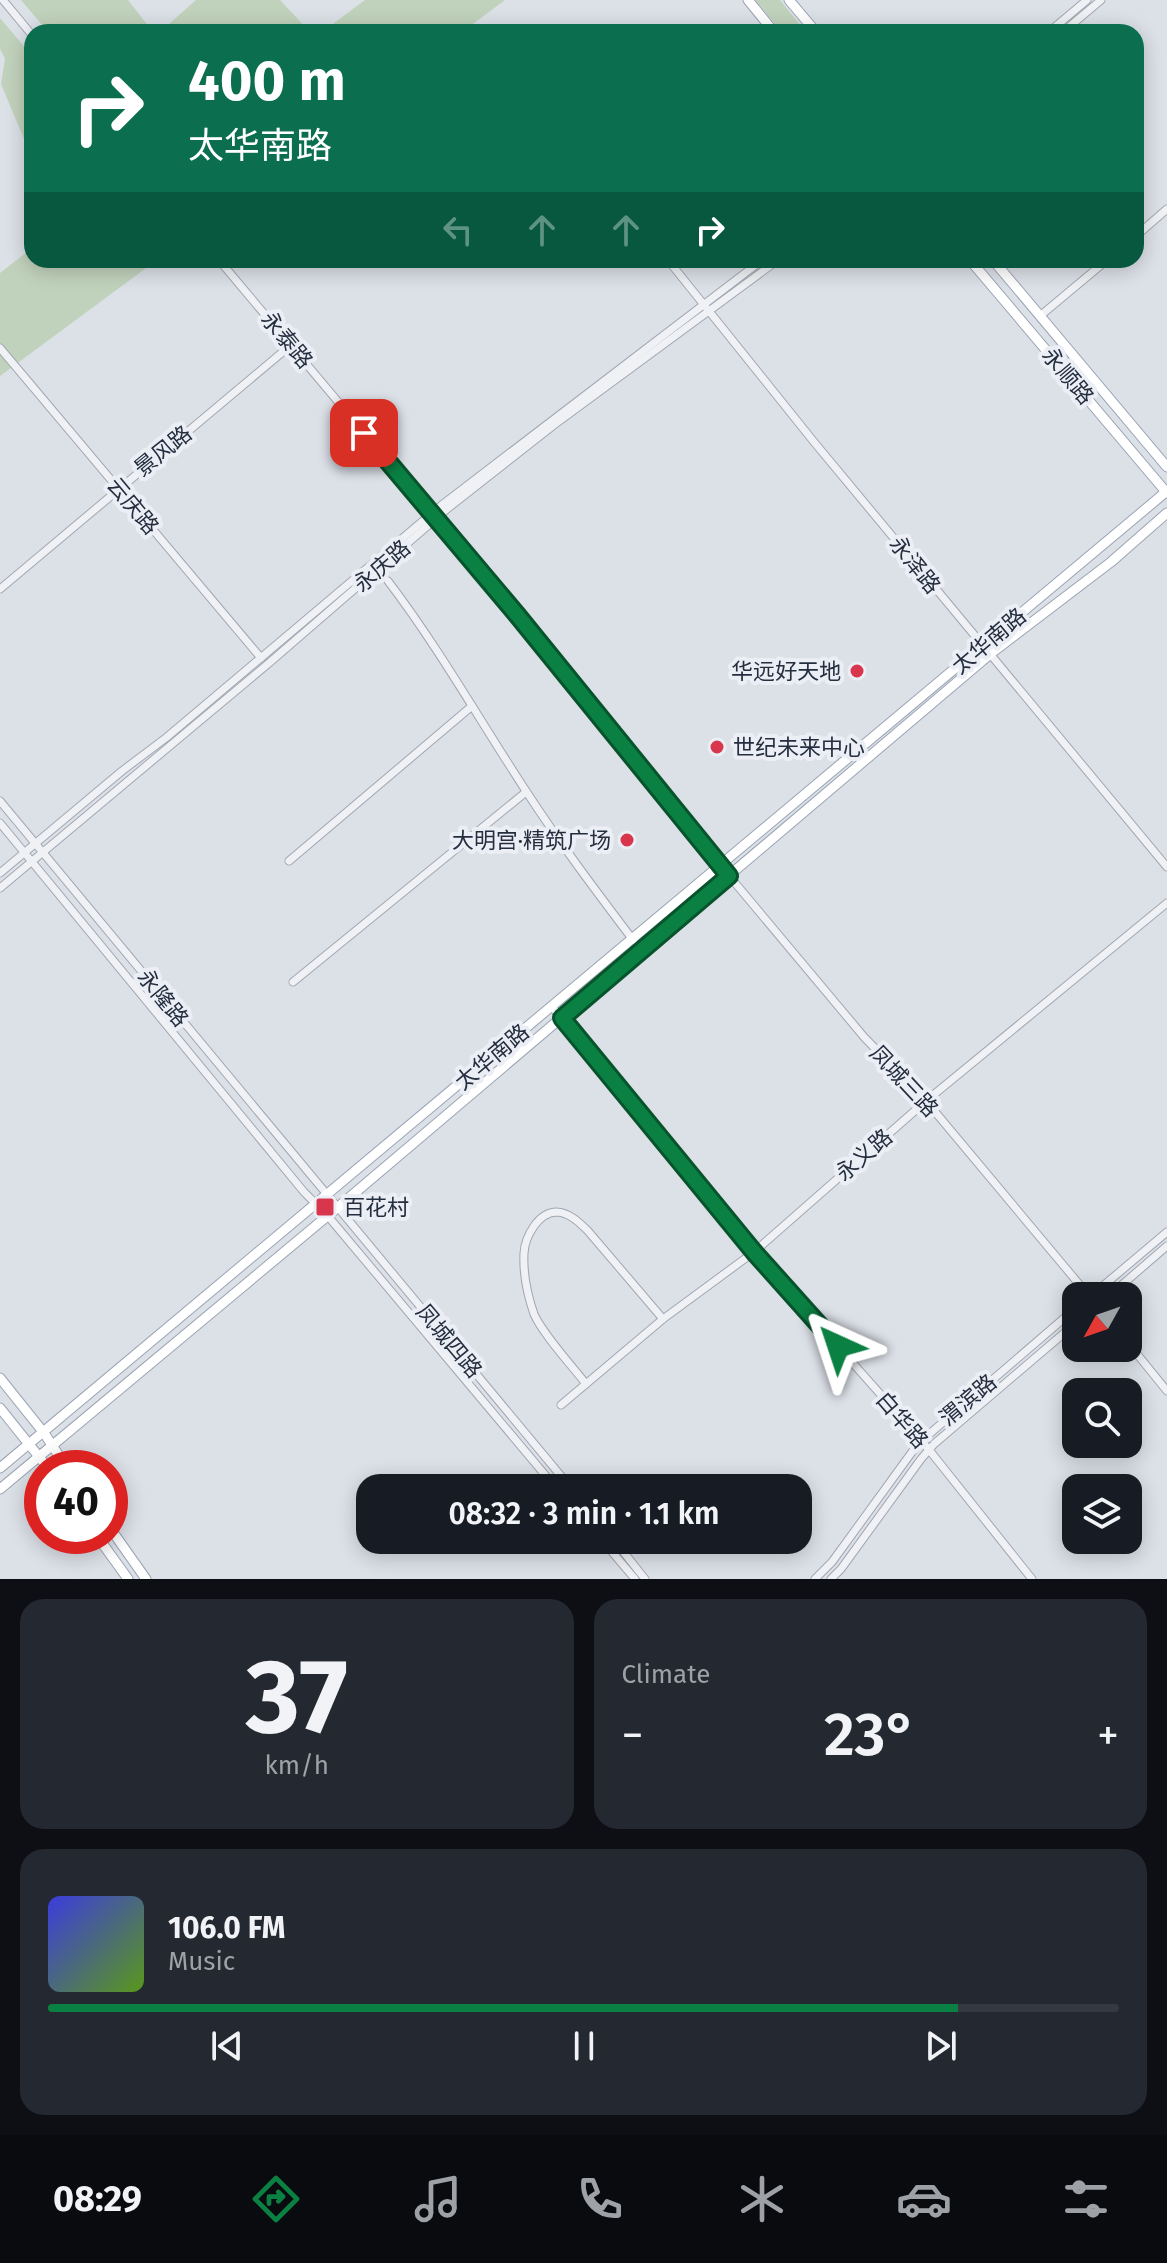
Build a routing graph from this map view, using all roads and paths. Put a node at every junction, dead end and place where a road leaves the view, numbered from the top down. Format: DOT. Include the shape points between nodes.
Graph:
graph roads {
  1 [pos="3,0"];
  2 [pos="748,0"];
  3 [pos="789,0"];
  4 [pos="1087,0"];
  5 [pos="1101,0"];
  6 [pos="768,24"];
  7 [pos="809,24"];
  8 [pos="1058,24"];
  9 [pos="1072,24"];
  10 [pos="24,25"];
  11 [pos="1167,209"];
  12 [pos="1144,229"];
  13 [pos="226,268"];
  14 [pos="675,268"];
  15 [pos="751,268"];
  16 [pos="768,268"];
  17 [pos="977,268"];
  18 [pos="1000,268"];
  19 [pos="1097,268"];
  20 [pos="703,303"];
  21 [pos="710,312"];
  22 [pos="1040,316"];
  23 [pos="291,345"];
  24 [pos="0,348"];
  25 [pos="1167,467"];
  26 [pos="118,488"];
  27 [pos="1167,492"];
  28 [pos="1167,513"];
  29 [pos="434,516"];
  30 [pos="388,581"];
  31 [pos="0,589"];
  32 [pos="986,651"];
  33 [pos="261,658"];
  34 [pos="267,665"];
  35 [pos="472,706"];
  36 [pos="526,792"];
  37 [pos="0,801"];
  38 [pos="0,823"];
  39 [pos="36,843"];
  40 [pos="43,852"];
  41 [pos="25,853"];
  42 [pos="32,861"];
  43 [pos="289,861"];
  44 [pos="720,865"];
  45 [pos="1167,867"];
  46 [pos="0,873"];
  47 [pos="729,876"];
  48 [pos="0,888"];
  49 [pos="1167,903"];
  50 [pos="633,940"];
  51 [pos="293,982"];
  52 [pos="552,1007"];
  53 [pos="562,1018"];
  54 [pos="926,1101"];
  55 [pos="326,1195"];
  56 [pos="315,1205"];
  57 [pos="337,1208"];
  58 [pos="327,1215"];
  59 [pos="1167,1232"];
  60 [pos="1167,1246"];
  61 [pos="754,1252"];
  62 [pos="1078,1282"];
  63 [pos="1107,1282"];
  64 [pos="1125,1282"];
  65 [pos="663,1319"];
  66 [pos="1062,1320"];
  67 [pos="1062,1335"];
  68 [pos="1142,1360"];
  69 [pos="0,1378"];
  70 [pos="586,1384"];
  71 [pos="1167,1391"];
  72 [pos="561,1405"];
  73 [pos="0,1408"];
  74 [pos="44,1433"];
  75 [pos="922,1441"];
  76 [pos="29,1444"];
  77 [pos="51,1446"];
  78 [pos="34,1450"];
  79 [pos="46,1450"];
  80 [pos="54,1450"];
  81 [pos="929,1450"];
  82 [pos="0,1468"];
  83 [pos="24,1469"];
  84 [pos="544,1474"];
  85 [pos="559,1474"];
  86 [pos="0,1489"];
  87 [pos="110,1554"];
  88 [pos="128,1554"];
  89 [pos="614,1554"];
  90 [pos="625,1554"];
  91 [pos="128,1579"];
  92 [pos="146,1579"];
  93 [pos="635,1579"];
  94 [pos="645,1579"];
  95 [pos="815,1579"];
  96 [pos="831,1579"];
  97 [pos="1032,1579"];
  1 -- 10 [label="street"];
  2 -- 6 [label="main road"];
  3 -- 7 [label="main road"];
  4 -- 8 [label="street"];
  5 -- 9 [label="street"];
  11 -- 12 [label="street"];
  13 -- 23 [label="street, 永泰路"];
  14 -- 20 [label="street, 永泽路"];
  15 -- 20 [label="street, 永庆路"];
  16 -- 21 [label="street, 永庆路"];
  17 -- 27 [label="main road, 永顺路"];
  18 -- 22 [label="main road, 永顺路"];
  19 -- 22 [label="street"];
  20 -- 21 [label="street, 永泽路"];
  20 -- 29 [label="street, 永庆路"];
  21 -- 29 [label="street, 永庆路"];
  21 -- 32 [label="street, 永泽路"];
  22 -- 25 [label="main road, 永顺路"];
  23 -- 26 [label="street, 景风路"];
  23 -- 29 [label="street, 永泰路"];
  24 -- 26 [label="street, 云庆路"];
  26 -- 31 [label="street, 景风路"];
  26 -- 33 [label="street, 云庆路"];
  27 -- 32 [label="main road, 太华南路"];
  28 -- 32 [label="main road, 太华南路" via="1111,562"];
  29 -- 33 [label="street, 永庆路"];
  29 -- 34 [label="street, 永庆路"];
  29 -- 44 [label="street, 永泰路"];
  30 -- 35 [label="street"];
  32 -- 44 [label="main road, 太华南路"];
  32 -- 45 [label="street, 永泽路"];
  32 -- 47 [label="main road, 太华南路"];
  33 -- 34 [label="street, 云庆路"];
  33 -- 39 [label="street, 永庆路"];
  34 -- 40 [label="street, 永庆路"];
  35 -- 36 [label="street"];
  35 -- 43 [label="street"];
  36 -- 50 [label="street"];
  36 -- 51 [label="street"];
  37 -- 39 [label="street, 永隆路"];
  38 -- 41 [label="street, 永隆路"];
  39 -- 40 [label="street, 永隆路"];
  39 -- 41 [label="street, 永庆路"];
  40 -- 42 [label="street, 永庆路"];
  40 -- 55 [label="street, 永隆路"];
  41 -- 42 [label="street, 永隆路"];
  41 -- 46 [label="street, 永庆路"];
  42 -- 48 [label="street, 永庆路"];
  42 -- 56 [label="street, 永隆路"];
  44 -- 47 [label="street, 凤城三路"];
  44 -- 50 [label="main road, 太华南路"];
  47 -- 53 [label="main road, 太华南路"];
  47 -- 54 [label="street, 凤城三路" via="864,1037"];
  49 -- 54 [label="street, 永义路"];
  50 -- 52 [label="main road, 太华南路"];
  52 -- 53 [label="street, 白华路"];
  52 -- 55 [label="main road, 太华南路"];
  53 -- 57 [label="main road, 太华南路"];
  53 -- 61 [label="street, 白华路"];
  54 -- 61 [label="street, 永义路"];
  54 -- 62 [label="street, 凤城三路"];
  55 -- 56 [label="main road, 太华南路"];
  55 -- 57 [label="street, 凤城四路"];
  56 -- 58 [label="street, 凤城四路"];
  56 -- 74 [label="main road, 太华南路"];
  57 -- 58 [label="main road, 太华南路"];
  57 -- 85 [label="street, 凤城四路"];
  58 -- 77 [label="main road, 太华南路"];
  58 -- 84 [label="street, 凤城四路"];
  59 -- 63 [label="street"];
  60 -- 64 [label="street"];
  61 -- 65 [label="street, 永义路"];
  61 -- 75 [label="street, 白华路"];
  65 -- 70 [label="street, 永义路"];
  65 -- 70 [label="street" via="575,1218 557,1212 536,1223 524,1249 528,1296 536,1318"];
  66 -- 75 [label="street, 渭滨路"];
  67 -- 81 [label="street, 渭滨路"];
  68 -- 71 [label="street"];
  69 -- 74 [label="main road"];
  70 -- 72 [label="street, 永义路"];
  73 -- 76 [label="main road"];
  74 -- 76 [label="main road, 太华南路"];
  74 -- 77 [label="main road"];
  75 -- 81 [label="street, 白华路"];
  75 -- 95 [label="street, 渭滨路"];
  76 -- 78 [label="main road"];
  76 -- 82 [label="main road, 太华南路"];
  77 -- 79 [label="main road, 太华南路"];
  77 -- 80 [label="main road"];
  81 -- 96 [label="street, 渭滨路"];
  81 -- 97 [label="street, 白华路"];
  83 -- 86 [label="main road, 太华南路"];
  87 -- 91 [label="main road"];
  88 -- 92 [label="main road"];
  89 -- 93 [label="street"];
  90 -- 94 [label="street"];
}
